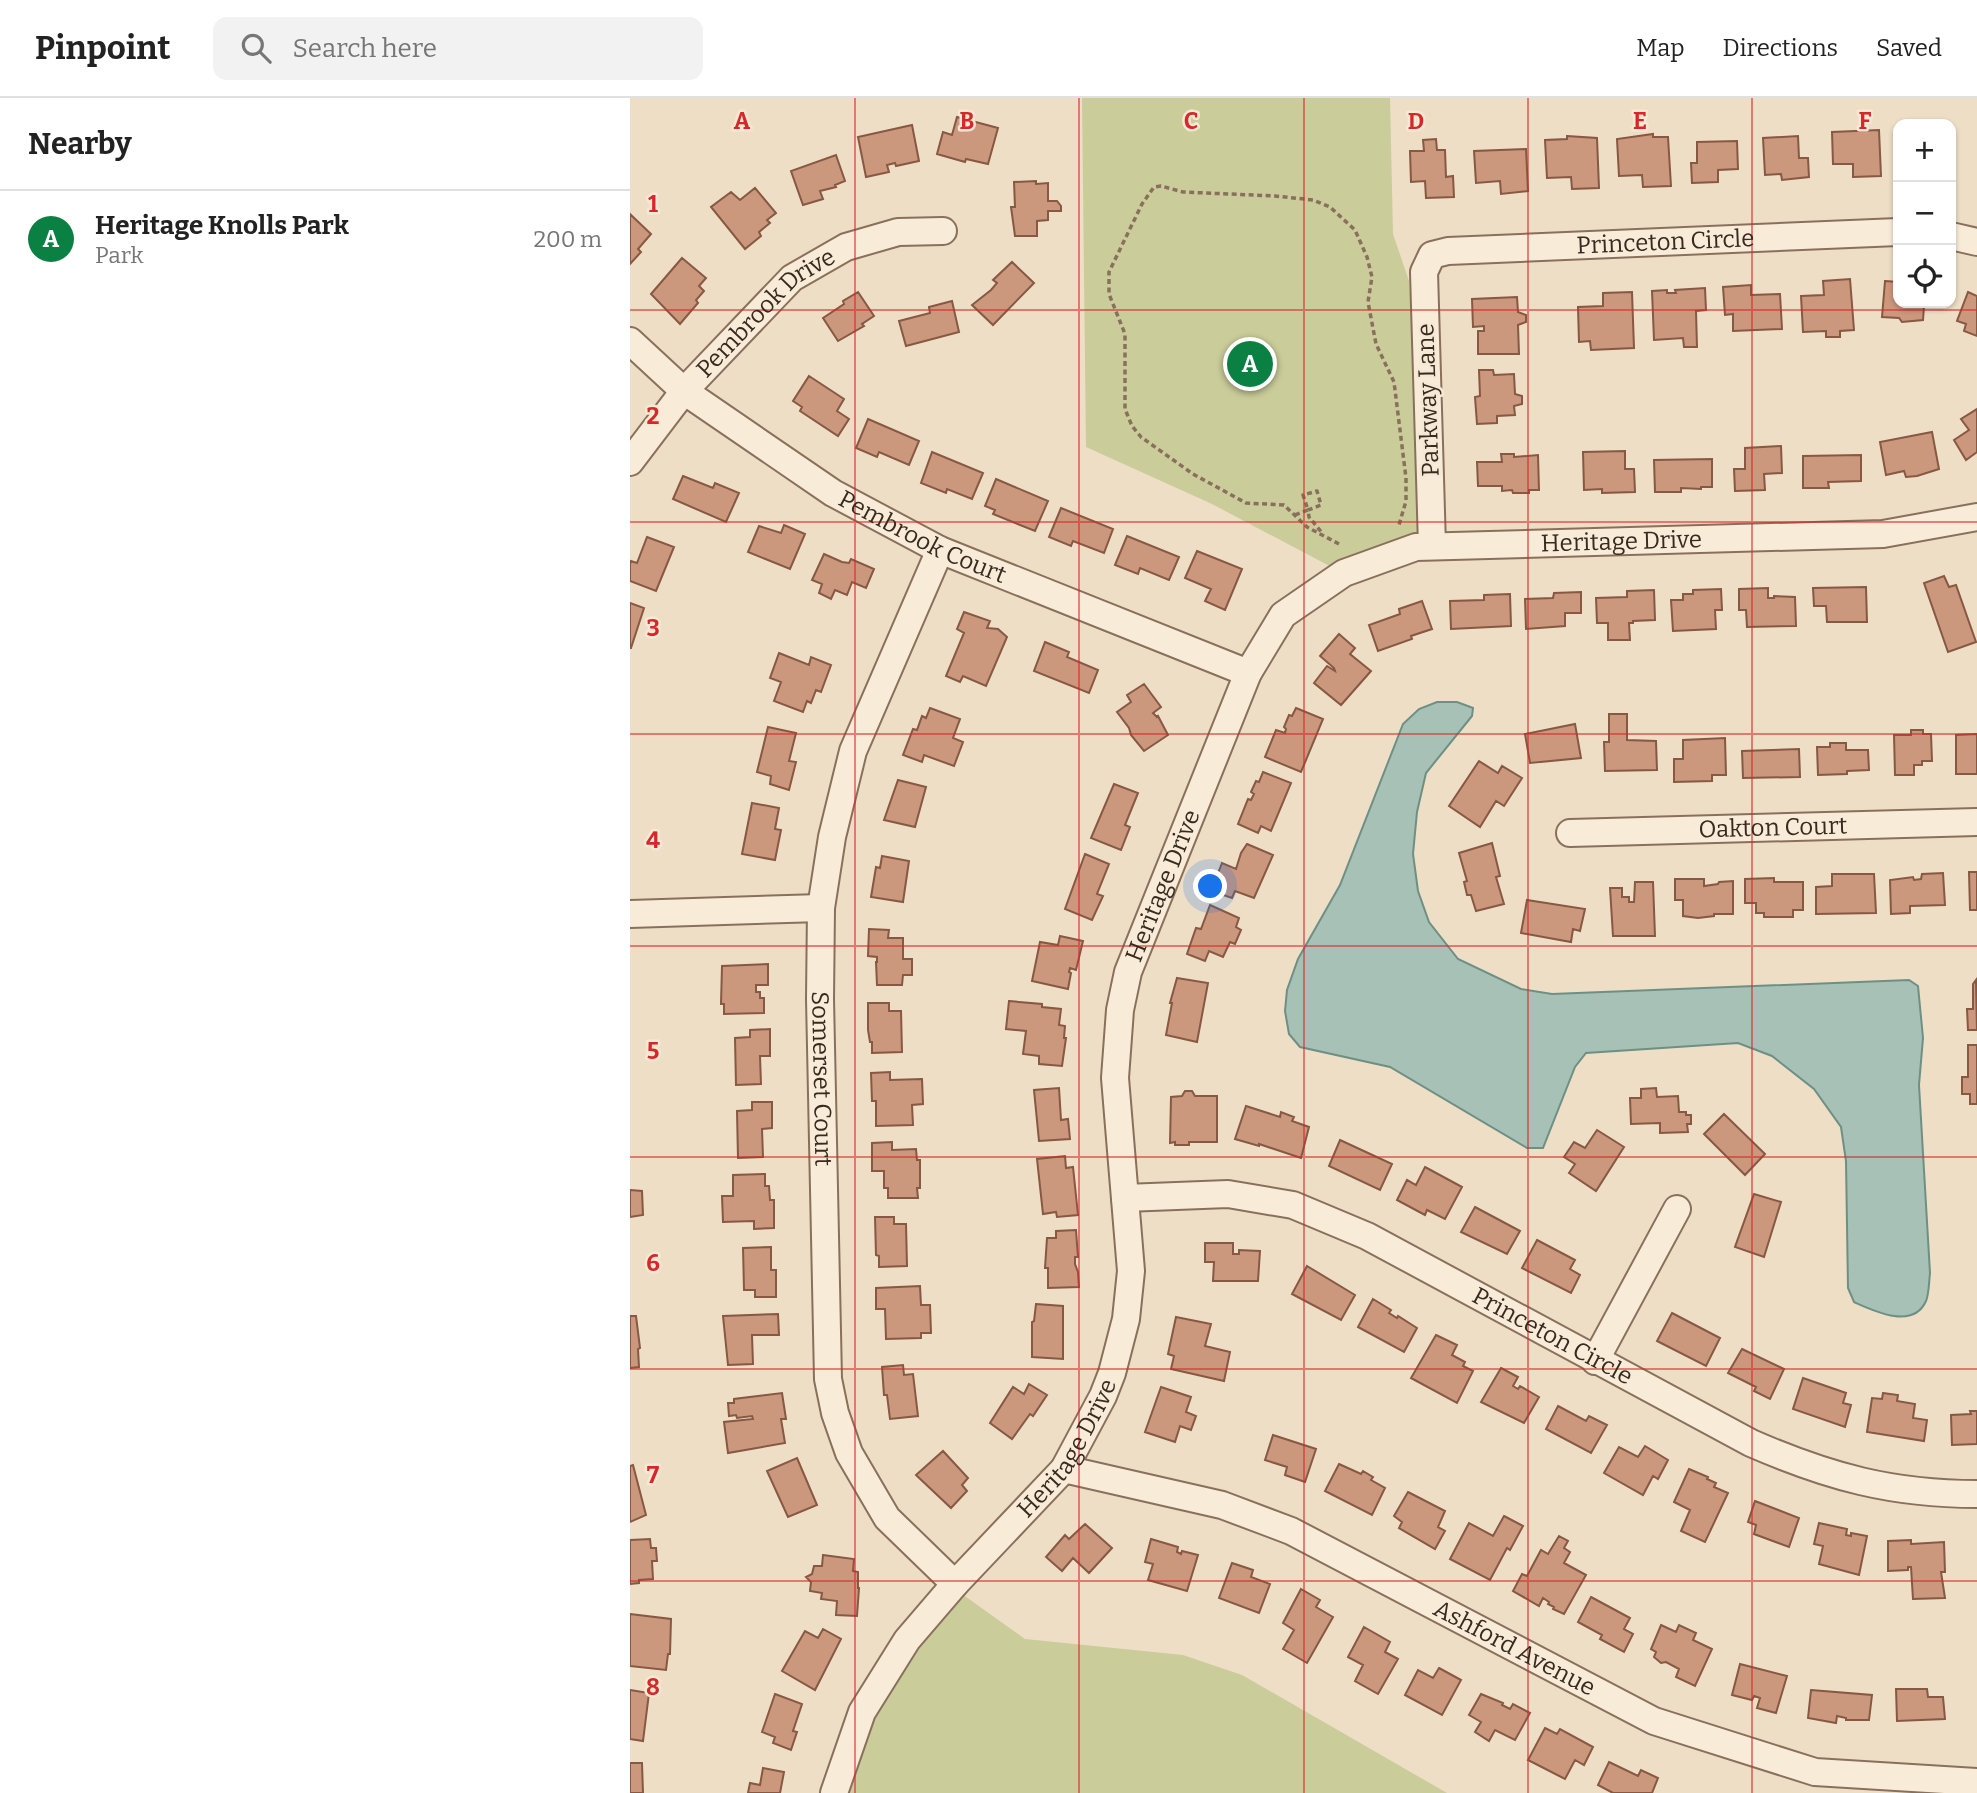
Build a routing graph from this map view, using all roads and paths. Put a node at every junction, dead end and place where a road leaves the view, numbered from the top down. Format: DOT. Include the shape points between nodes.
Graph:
graph roads {
  1 [pos="943,231"];
  2 [pos="1893,232"];
  3 [pos="1956,237"];
  4 [pos="1977,242"];
  5 [pos="1432,255"];
  6 [pos="630,341"];
  7 [pos="684,391"];
  8 [pos="630,461"];
  9 [pos="1308,510"];
  10 [pos="1295,515"];
  11 [pos="1977,517"];
  12 [pos="1399,525"];
  13 [pos="1323,534"];
  14 [pos="1339,544"];
  15 [pos="1432,546"];
  16 [pos="940,550"];
  17 [pos="1248,673"];
  18 [pos="1977,822"];
  19 [pos="1570,833"];
  20 [pos="821,908"];
  21 [pos="630,914"];
  22 [pos="1125,1198"];
  23 [pos="1677,1209"];
  24 [pos="1595,1361"];
  25 [pos="1064,1469"];
  26 [pos="1977,1494"];
  27 [pos="956,1584"];
  28 [pos="1977,1782"];
  29 [pos="834,1793"];
  1 -- 7 [label="street, Pembrook Drive" via="898,232 846,247 792,278"];
  2 -- 5 [label="street, Princeton Circle"];
  3 -- 4 [label="street"];
  5 -- 15 [label="street, Parkway Lane" via="1424,272"];
  6 -- 7 [label="street, Pembrook Court"];
  7 -- 8 [label="street, Pembrook Drive"];
  7 -- 16 [label="street, Pembrook Court" via="834,493"];
  9 -- 9 [label="path" via="1303,495 1317,491 1321,505"];
  9 -- 10 [label="path"];
  9 -- 13 [label="path"];
  10 -- 12 [label="path" via="1284,505 1246,503 1193,474 1141,437 1127,416 1125,334 1109,294 1109,272 1154,187 1313,200 1330,207 1355,230 1372,277 1368,302 1376,344 1394,382 1406,478"];
  10 -- 13 [label="path"];
  11 -- 15 [label="street, Heritage Drive" via="1884,534"];
  13 -- 14 [label="path"];
  15 -- 17 [label="street, Heritage Drive" via="1416,547 1344,573 1283,615"];
  16 -- 17 [label="street, Pembrook Court"];
  16 -- 20 [label="street, Somerset Court" via="853,751"];
  17 -- 22 [label="street, Heritage Drive" via="1128,972 1115,1059"];
  18 -- 19 [label="street, Oakton Court"];
  20 -- 21 [label="street"];
  20 -- 27 [label="street, Somerset Court" via="831,1396 849,1453 887,1518"];
  22 -- 24 [label="street, Princeton Circle" via="1228,1194 1293,1205 1367,1236"];
  22 -- 25 [label="street, Heritage Drive" via="1131,1271 1123,1335 1103,1396"];
  23 -- 24 [label="street"];
  24 -- 26 [label="street, Princeton Circle" via="1801,1465 1898,1489"];
  25 -- 27 [label="street, Heritage Drive"];
  25 -- 28 [label="street, Ashford Avenue" via="1222,1505 1292,1531 1654,1721 1815,1772"];
  27 -- 29 [label="street, Heritage Drive" via="907,1640 862,1712"];
}
